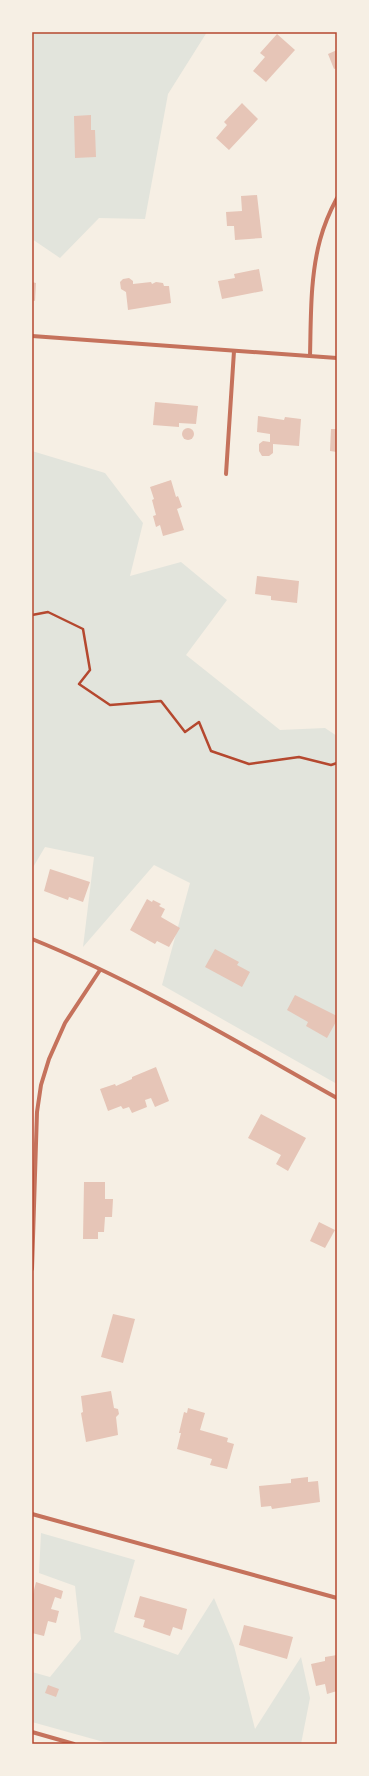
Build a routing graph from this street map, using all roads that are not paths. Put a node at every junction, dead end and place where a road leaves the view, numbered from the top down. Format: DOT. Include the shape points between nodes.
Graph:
graph roads {
  1 [pos="337,198"];
  2 [pos="32,336"];
  3 [pos="234,351"];
  4 [pos="310,356"];
  5 [pos="337,358"];
  6 [pos="226,474"];
  7 [pos="32,939"];
  8 [pos="100,970"];
  9 [pos="337,1098"];
  10 [pos="32,1269"];
  11 [pos="32,1514"];
  12 [pos="337,1598"];
  13 [pos="32,1732"];
  14 [pos="74,1744"];
  1 -- 4 [label="street" via="327,218 316,259"];
  2 -- 3 [label="street"];
  3 -- 4 [label="street"];
  3 -- 6 [label="street"];
  4 -- 5 [label="street"];
  7 -- 8 [label="street"];
  8 -- 9 [label="street"];
  8 -- 10 [label="street" via="65,1023 48,1060 41,1085 36,1112"];
  11 -- 12 [label="street"];
  13 -- 14 [label="street"];
}
